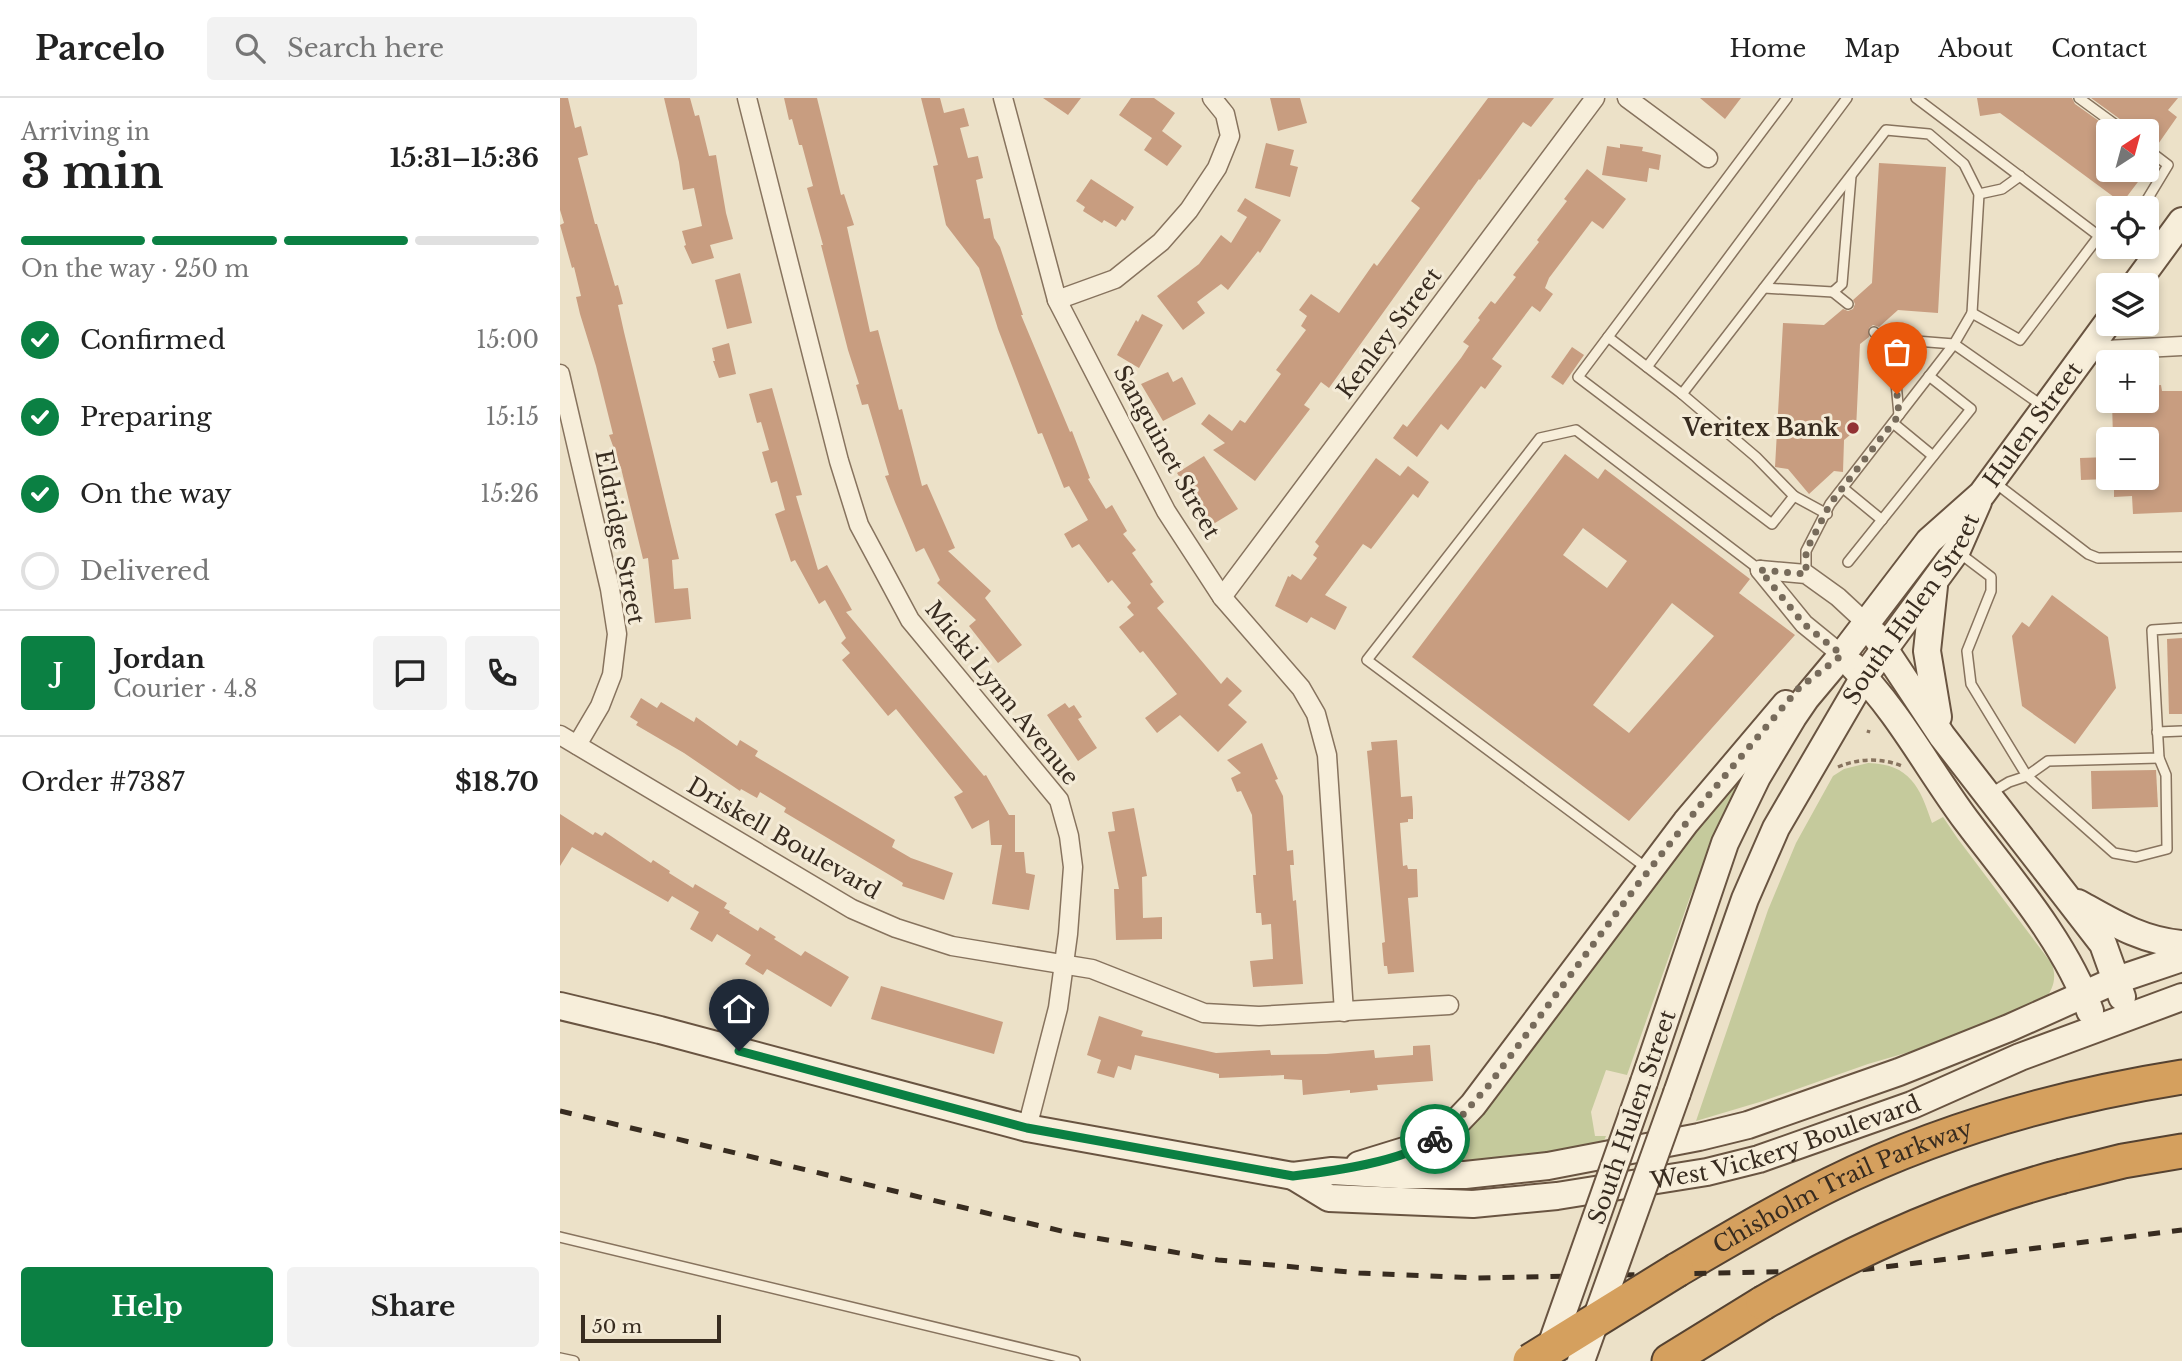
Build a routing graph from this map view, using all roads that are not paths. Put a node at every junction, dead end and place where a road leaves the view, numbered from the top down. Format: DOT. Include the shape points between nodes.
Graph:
graph roads {
  1 [pos="747,98"];
  2 [pos="1003,98"];
  3 [pos="1212,98"];
  4 [pos="1595,98"];
  5 [pos="1627,98"];
  6 [pos="1787,98"];
  7 [pos="1847,98"];
  8 [pos="1916,98"];
  9 [pos="2080,98"];
  10 [pos="2108,119"];
  11 [pos="1708,158"];
  12 [pos="2160,159"];
  13 [pos="1851,176"];
  14 [pos="2020,176"];
  15 [pos="2160,178"];
  16 [pos="1979,194"];
  17 [pos="2182,221"];
  18 [pos="2096,229"];
  19 [pos="2096,245"];
  20 [pos="2144,273"];
  21 [pos="1764,288"];
  22 [pos="1833,292"];
  23 [pos="1057,300"];
  24 [pos="1848,304"];
  25 [pos="1972,313"];
  26 [pos="1874,331"];
  27 [pos="2098,336"];
  28 [pos="1608,337"];
  29 [pos="1954,344"];
  30 [pos="2182,346"];
  31 [pos="1893,351"];
  32 [pos="2087,351"];
  33 [pos="1647,367"];
  34 [pos="560,374"];
  35 [pos="1929,376"];
  36 [pos="1682,394"];
  37 [pos="2045,408"];
  38 [pos="1896,419"];
  39 [pos="1934,456"];
  40 [pos="1987,487"];
  41 [pos="1843,488"];
  42 [pos="1794,496"];
  43 [pos="1827,514"];
  44 [pos="1882,520"];
  45 [pos="1957,550"];
  46 [pos="2182,557"];
  47 [pos="1848,562"];
  48 [pos="1760,570"];
  49 [pos="1806,574"];
  50 [pos="1934,581"];
  51 [pos="1222,597"];
  52 [pos="1866,623"];
  53 [pos="2182,628"];
  54 [pos="1885,648"];
  55 [pos="1842,655"];
  56 [pos="1864,677"];
  57 [pos="2157,732"];
  58 [pos="2182,732"];
  59 [pos="560,735"];
  60 [pos="1942,736"];
  61 [pos="577,745"];
  62 [pos="2159,758"];
  63 [pos="2027,776"];
  64 [pos="1987,795"];
  65 [pos="1649,870"];
  66 [pos="2063,895"];
  67 [pos="2182,944"];
  68 [pos="2182,958"];
  69 [pos="1064,965"];
  70 [pos="2114,981"];
  71 [pos="2084,994"];
  72 [pos="2182,997"];
  73 [pos="1449,1005"];
  74 [pos="560,1006"];
  75 [pos="1344,1012"];
  76 [pos="2130,1014"];
  77 [pos="2096,1028"];
  78 [pos="2182,1077"];
  79 [pos="1027,1128"];
  80 [pos="2182,1151"];
  81 [pos="1332,1171"];
  82 [pos="1293,1176"];
  83 [pos="560,1237"];
  84 [pos="560,1358"];
  85 [pos="574,1361"];
  86 [pos="1075,1361"];
  87 [pos="1530,1361"];
  88 [pos="1545,1361"];
  89 [pos="1581,1361"];
  90 [pos="1669,1361"];
  1 -- 69 [label="street, Micki Lynn Avenue" via="859,525 910,620 1059,800 1073,867"];
  2 -- 23 [label="street, Sanguinet Street"];
  3 -- 23 [label="street" via="1225,114 1230,136 1217,168 1189,210 1161,242 1115,279"];
  4 -- 51 [label="street, Kenley Street"];
  5 -- 11 [label="street"];
  6 -- 28 [label="lane"];
  7 -- 33 [label="lane"];
  8 -- 14 [label="lane"];
  9 -- 10 [label="lane"];
  12 -- 15 [label="lane" via="2168,165"];
  13 -- 16 [label="lane" via="1886,130 1929,134 1964,164"];
  13 -- 21 [label="lane"];
  13 -- 22 [label="lane" via="1842,284"];
  14 -- 16 [label="lane" via="2002,189"];
  14 -- 18 [label="lane"];
  16 -- 25 [label="lane"];
  17 -- 20 [label="main road"];
  19 -- 25 [label="lane" via="2020,340"];
  21 -- 22 [label="lane"];
  21 -- 36 [label="lane"];
  22 -- 24 [label="lane"];
  23 -- 51 [label="street, Sanguinet Street" via="1166,510"];
  25 -- 29 [label="lane"];
  26 -- 31 [label="lane"];
  27 -- 32 [label="main road, Hulen Street"];
  28 -- 33 [label="lane"];
  28 -- 42 [label="lane" via="1578,377 1772,524"];
  29 -- 31 [label="lane" via="1903,340"];
  29 -- 35 [label="lane"];
  29 -- 37 [label="lane"];
  30 -- 32 [label="street"];
  31 -- 38 [label="lane"];
  32 -- 37 [label="main road, Hulen Street"];
  33 -- 36 [label="lane"];
  34 -- 61 [label="street, Eldridge Street" via="617,634 611,675 600,706"];
  35 -- 38 [label="lane"];
  35 -- 39 [label="lane" via="1971,409"];
  36 -- 42 [label="lane"];
  37 -- 40 [label="main road, Hulen Street"];
  38 -- 39 [label="lane"];
  38 -- 41 [label="lane"];
  39 -- 44 [label="lane"];
  40 -- 45 [label="main road, South Hulen Street"];
  40 -- 46 [label="lane" via="2098,558"];
  40 -- 52 [label="main road, South Hulen Street" via="1929,541"];
  41 -- 43 [label="lane"];
  41 -- 44 [label="lane"];
  42 -- 43 [label="lane"];
  43 -- 49 [label="lane" via="1806,551"];
  44 -- 47 [label="lane"];
  45 -- 50 [label="main road, South Hulen Street"];
  45 -- 63 [label="lane" via="1992,577 1991,591 1967,651 1971,684"];
  48 -- 49 [label="street"];
  48 -- 55 [label="street" via="1804,624"];
  48 -- 65 [label="lane" via="1576,430 1540,438 1367,660"];
  49 -- 52 [label="street"];
  50 -- 54 [label="main road, South Hulen Street"];
  50 -- 60 [label="main road" via="1927,651"];
  51 -- 75 [label="street, Sanguinet Street" via="1301,688 1316,714 1327,755"];
  52 -- 54 [label="main road"];
  52 -- 55 [label="main road, South Hulen Street"];
  53 -- 57 [label="lane" via="2152,630"];
  54 -- 56 [label="main road, South Hulen Street"];
  54 -- 60 [label="main road"];
  55 -- 56 [label="main road"];
  55 -- 65 [label="main road" via="1799,688"];
  55 -- 88 [label="main road, South Hulen Street, bridge" via="1793,717 1725,843"];
  56 -- 71 [label="main road" via="2043,922"];
  56 -- 89 [label="main road, South Hulen Street, bridge" via="1762,856"];
  57 -- 58 [label="lane"];
  57 -- 62 [label="lane"];
  59 -- 61 [label="street, Driskell Boulevard"];
  60 -- 64 [label="main road"];
  61 -- 69 [label="street, Driskell Boulevard" via="852,909 952,946"];
  62 -- 63 [label="lane" via="2048,761"];
  62 -- 63 [label="lane" via="2166,775 2167,849 2136,857 2114,853"];
  63 -- 64 [label="lane"];
  64 -- 66 [label="main road"];
  65 -- 81 [label="main road" via="1489,1085 1452,1127 1427,1144"];
  66 -- 67 [label="main road" via="2133,933 2157,942"];
  66 -- 70 [label="main road" via="2103,944"];
  68 -- 70 [label="main road, West Vickery Boulevard"];
  69 -- 75 [label="street, Driskell Boulevard" via="1093,969 1204,1013"];
  69 -- 79 [label="street, Micki Lynn Avenue" via="1058,1008"];
  70 -- 71 [label="main road, West Vickery Boulevard"];
  70 -- 76 [label="main road"];
  71 -- 77 [label="main road"];
  71 -- 81 [label="main road, West Vickery Boulevard" via="1899,1072 1748,1125 1699,1137 1548,1166 1465,1175"];
  72 -- 76 [label="main road, West Vickery Boulevard"];
  73 -- 75 [label="street, Driskell Boulevard"];
  74 -- 79 [label="main road, West Vickery Boulevard"];
  76 -- 77 [label="main road, West Vickery Boulevard"];
  77 -- 82 [label="main road, West Vickery Boulevard" via="1912,1105 1759,1159 1707,1172 1473,1204 1329,1198"];
  78 -- 87 [label="highway, Chisholm Trail Parkway, bridge" via="2100,1092 1958,1132 1832,1183"];
  79 -- 82 [label="main road, West Vickery Boulevard"];
  80 -- 90 [label="highway, bridge" via="2063,1176 1977,1202 1888,1237 1807,1278"];
  81 -- 82 [label="main road, West Vickery Boulevard"];
  83 -- 86 [label="lane"];
  84 -- 85 [label="lane"];
}
